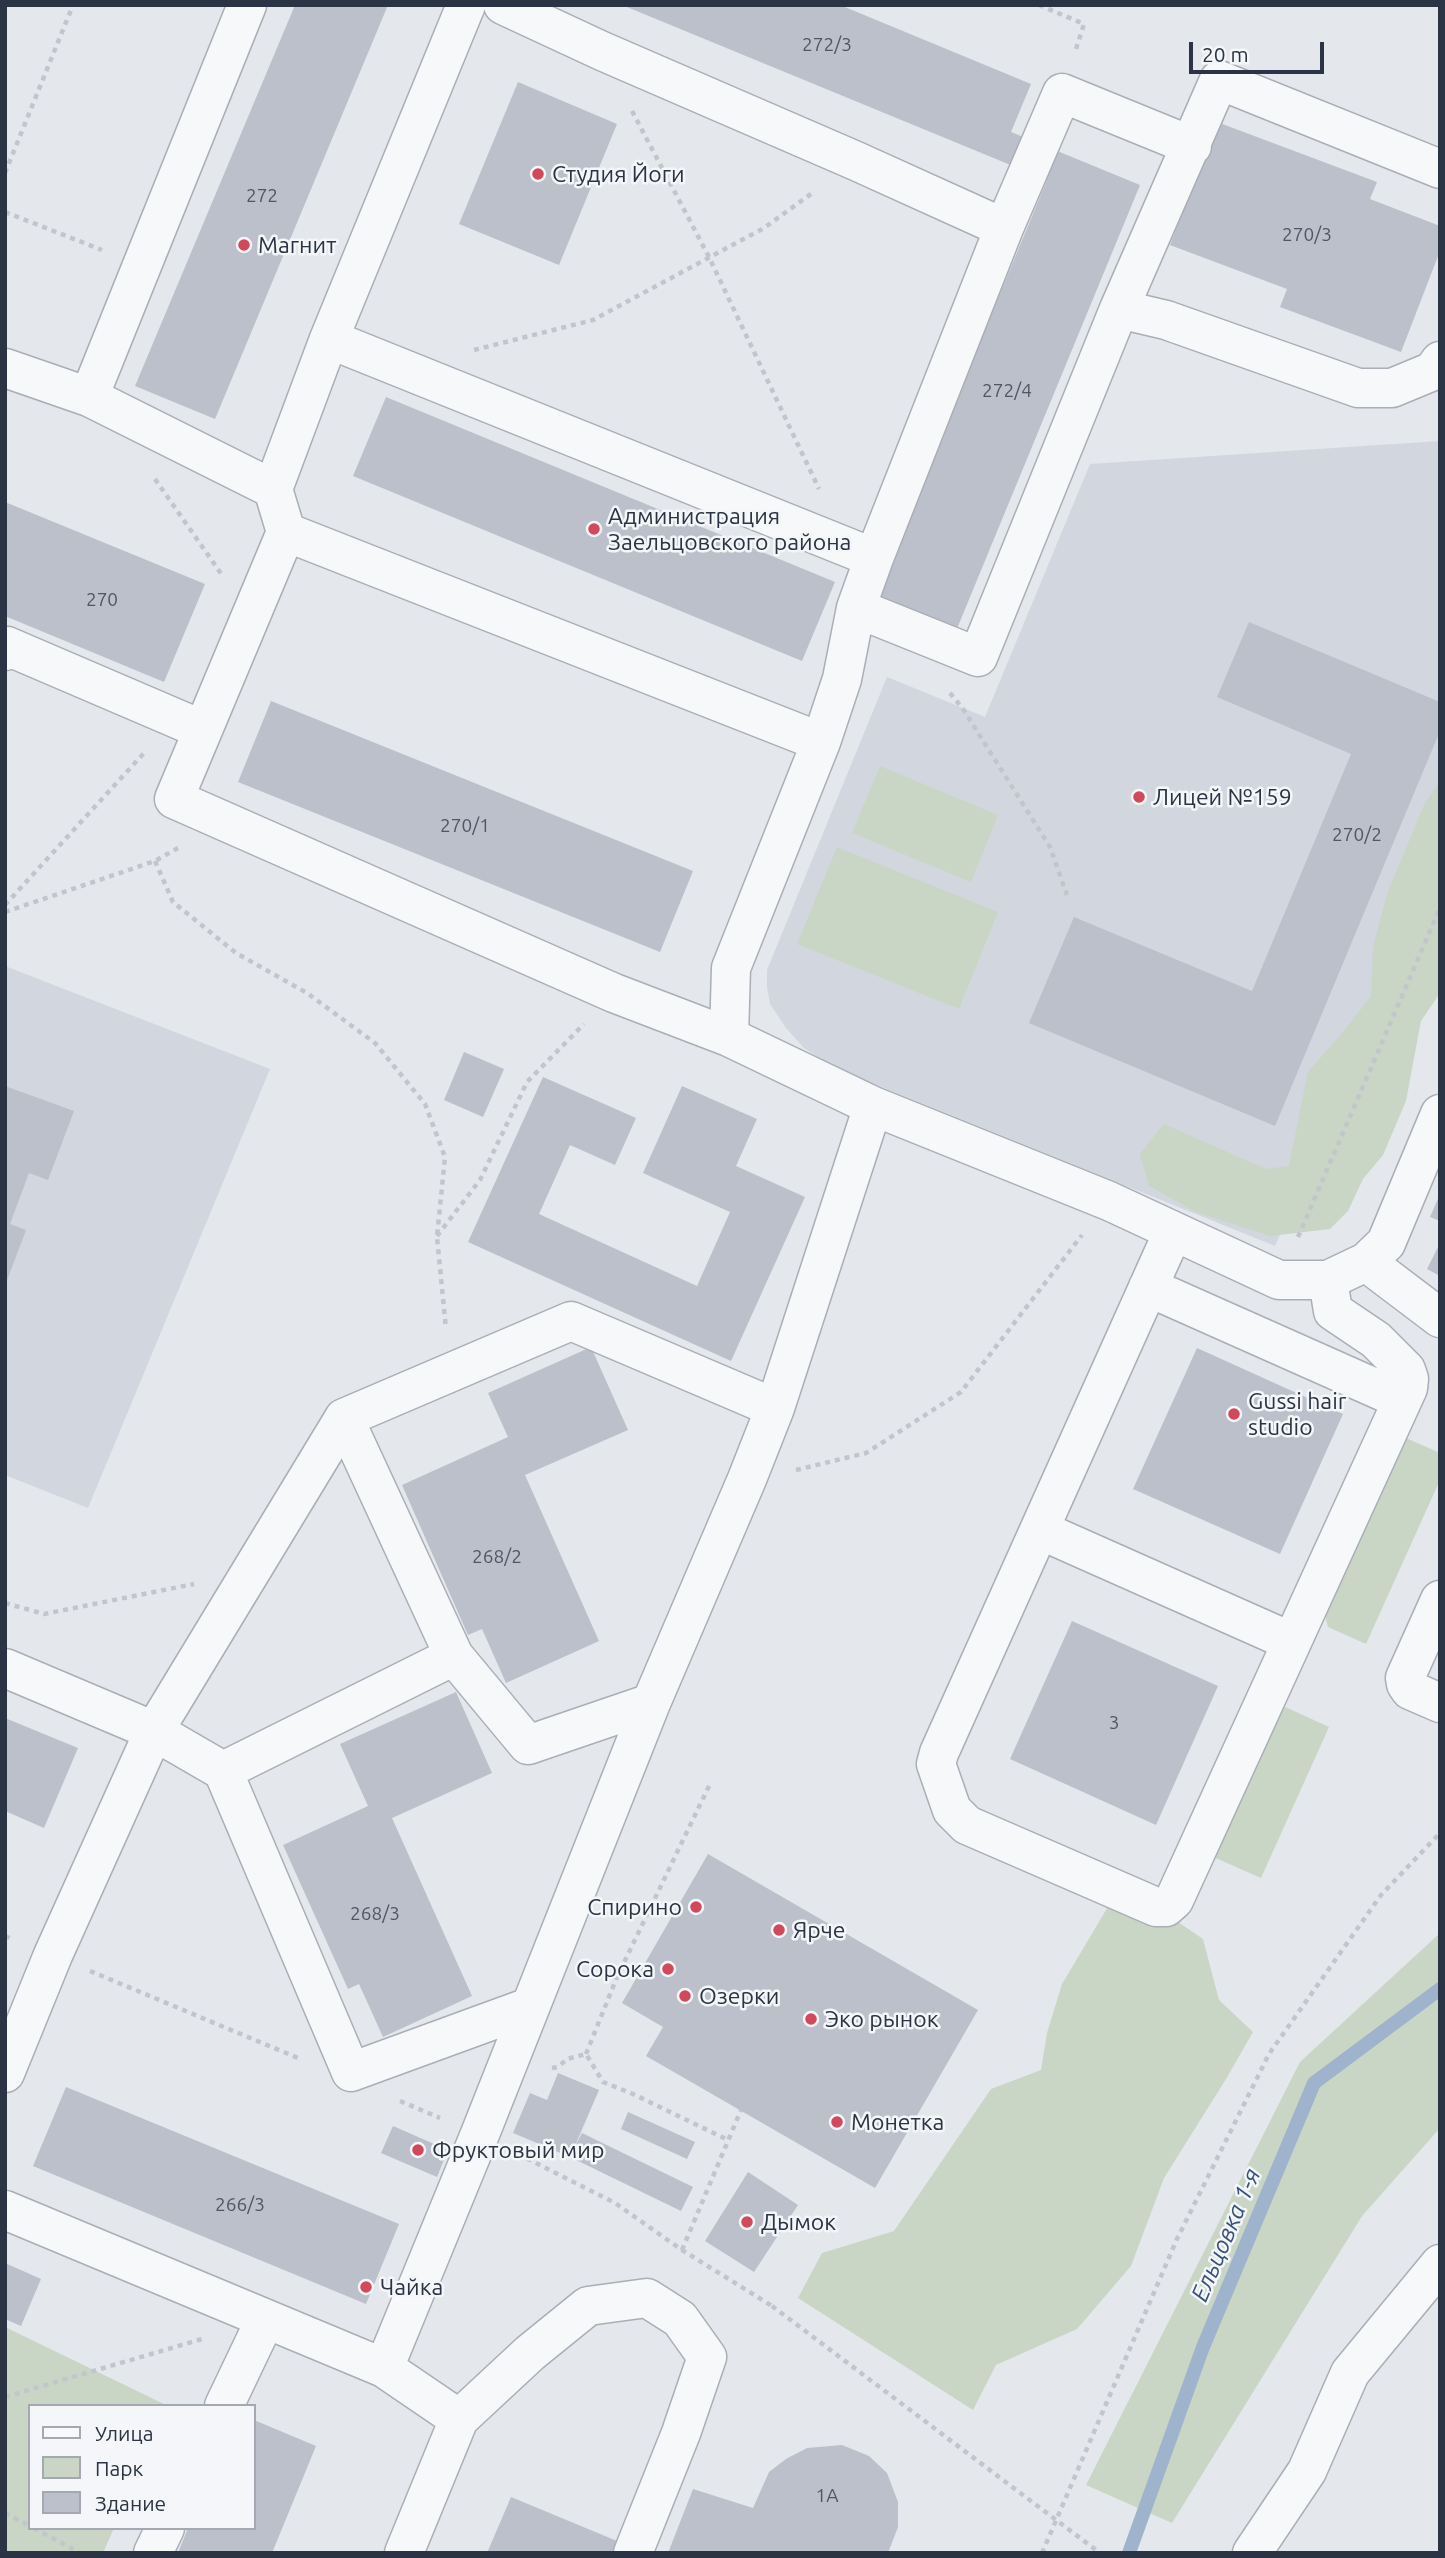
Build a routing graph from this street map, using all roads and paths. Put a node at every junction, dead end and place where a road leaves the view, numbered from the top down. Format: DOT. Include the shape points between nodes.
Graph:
graph roads {
  1 [pos="73,5"];
  2 [pos="247,5"];
  3 [pos="466,5"];
  4 [pos="503,5"];
  5 [pos="1039,5"];
  6 [pos="1062,93"];
  7 [pos="631,109"];
  8 [pos="1192,146"];
  9 [pos="856,161"];
  10 [pos="1440,169"];
  11 [pos="5,173"];
  12 [pos="5,212"];
  13 [pos="1003,228"];
  14 [pos="709,257"];
  15 [pos="142,266"];
  16 [pos="1119,309"];
  17 [pos="330,339"];
  18 [pos="471,350"];
  19 [pos="1440,361"];
  20 [pos="5,368"];
  21 [pos="89,397"];
  22 [pos="153,477"];
  23 [pos="272,489"];
  24 [pos="286,532"];
  25 [pos="860,552"];
  26 [pos="856,608"];
  27 [pos="253,611"];
  28 [pos="5,651"];
  29 [pos="947,690"];
  30 [pos="190,724"];
  31 [pos="821,742"];
  32 [pos="225,820"];
  33 [pos="155,861"];
  34 [pos="1067,895"];
  35 [pos="5,905"];
  36 [pos="1440,908"];
  37 [pos="5,912"];
  38 [pos="614,993"];
  39 [pos="729,1037"];
  40 [pos="873,1106"];
  41 [pos="1440,1114"];
  42 [pos="1109,1201"];
  43 [pos="1173,1232"];
  44 [pos="437,1237"];
  45 [pos="1366,1262"];
  46 [pos="1279,1280"];
  47 [pos="1328,1280"];
  48 [pos="1149,1287"];
  49 [pos="1440,1318"];
  50 [pos="453,1372"];
  51 [pos="1402,1401"];
  52 [pos="775,1408"];
  53 [pos="344,1418"];
  54 [pos="747,1479"];
  55 [pos="1040,1530"];
  56 [pos="249,1572"];
  57 [pos="1440,1600"];
  58 [pos="5,1603"];
  59 [pos="1292,1642"];
  60 [pos="454,1656"];
  61 [pos="5,1668"];
  62 [pos="651,1703"];
  63 [pos="1440,1703"];
  64 [pos="154,1731"];
  65 [pos="223,1772"];
  66 [pos="711,1782"];
  67 [pos="1440,1833"];
  68 [pos="5,1936"];
  69 [pos="53,1955"];
  70 [pos="529,2007"];
  71 [pos="586,2054"];
  72 [pos="304,2061"];
  73 [pos="5,2073"];
  74 [pos="500,2082"];
  75 [pos="392,2098"];
  76 [pos="741,2110"];
  77 [pos="480,2134"];
  78 [pos="728,2140"];
  79 [pos="5,2210"];
  80 [pos="682,2250"];
  81 [pos="1440,2264"];
  82 [pos="265,2320"];
  83 [pos="384,2368"];
  84 [pos="5,2397"];
  85 [pos="225,2404"];
  86 [pos="459,2419"];
  87 [pos="5,2513"];
  88 [pos="28,2525"];
  89 [pos="38,2530"];
  90 [pos="164,2530"];
  91 [pos="80,2553"];
  92 [pos="153,2553"];
  93 [pos="404,2553"];
  94 [pos="633,2553"];
  95 [pos="1042,2553"];
  96 [pos="1100,2553"];
  97 [pos="1252,2553"];
  1 -- 11 [label="path"];
  2 -- 15 [label="lane"];
  3 -- 17 [label="lane"];
  4 -- 9 [label="lane"];
  5 -- 6 [label="path" via="1084,24"];
  6 -- 8 [label="lane"];
  6 -- 13 [label="lane"];
  7 -- 14 [label="path"];
  8 -- 10 [label="lane" via="1219,80"];
  8 -- 16 [label="lane"];
  9 -- 13 [label="lane"];
  9 -- 14 [label="path" via="764,228"];
  12 -- 15 [label="path"];
  13 -- 25 [label="lane"];
  14 -- 18 [label="path" via="593,320"];
  14 -- 25 [label="path"];
  15 -- 21 [label="lane"];
  16 -- 19 [label="lane" via="1166,320 1358,388 1392,388 1433,371"];
  16 -- 26 [label="lane" via="978,657"];
  17 -- 23 [label="lane"];
  17 -- 25 [label="lane"];
  20 -- 21 [label="lane"];
  21 -- 23 [label="lane"];
  22 -- 27 [label="path" via="214,567"];
  23 -- 24 [label="lane"];
  24 -- 27 [label="lane"];
  24 -- 31 [label="lane"];
  25 -- 26 [label="lane"];
  26 -- 31 [label="lane" via="842,679"];
  27 -- 30 [label="lane"];
  28 -- 30 [label="lane" via="7,646"];
  29 -- 34 [label="path" via="1050,847"];
  30 -- 32 [label="lane" via="174,799"];
  30 -- 35 [label="path"];
  31 -- 39 [label="lane" via="730,968"];
  32 -- 33 [label="path"];
  32 -- 38 [label="lane"];
  33 -- 37 [label="path"];
  33 -- 44 [label="path" via="173,902 236,953 307,993 375,1043 425,1104 445,1157"];
  36 -- 46 [label="path"];
  38 -- 39 [label="lane"];
  38 -- 44 [label="path" via="527,1082 480,1180"];
  39 -- 40 [label="lane"];
  40 -- 42 [label="lane"];
  40 -- 52 [label="lane"];
  41 -- 45 [label="lane" via="1386,1243"];
  42 -- 43 [label="lane"];
  42 -- 54 [label="path" via="961,1392 866,1454"];
  43 -- 46 [label="lane"];
  43 -- 48 [label="lane"];
  44 -- 50 [label="path"];
  45 -- 47 [label="lane"];
  45 -- 49 [label="lane"];
  46 -- 47 [label="lane"];
  47 -- 51 [label="lane" via="1333,1311 1376,1340 1406,1370 1409,1378"];
  48 -- 51 [label="lane"];
  48 -- 55 [label="lane"];
  50 -- 52 [label="lane" via="571,1321"];
  50 -- 53 [label="lane"];
  51 -- 59 [label="lane"];
  52 -- 54 [label="lane"];
  53 -- 56 [label="lane"];
  53 -- 60 [label="lane"];
  54 -- 62 [label="lane"];
  55 -- 59 [label="lane"];
  55 -- 59 [label="lane" via="936,1764 952,1810 967,1825 1156,1907 1166,1907 1174,1900"];
  56 -- 58 [label="path" via="44,1614"];
  56 -- 64 [label="lane"];
  57 -- 63 [label="lane" via="1405,1678 1410,1690"];
  60 -- 62 [label="lane" via="528,1745"];
  60 -- 65 [label="lane"];
  61 -- 64 [label="lane"];
  62 -- 70 [label="lane"];
  64 -- 65 [label="lane"];
  64 -- 69 [label="lane"];
  65 -- 70 [label="lane" via="351,2072"];
  66 -- 71 [label="path" via="617,1977"];
  67 -- 95 [label="path" via="1381,1895 1269,2054 1177,2239"];
  68 -- 69 [label="path"];
  69 -- 72 [label="path"];
  69 -- 73 [label="lane"];
  70 -- 74 [label="lane"];
  71 -- 74 [label="path" via="558,2067"];
  71 -- 78 [label="path" via="603,2082"];
  74 -- 77 [label="lane"];
  75 -- 77 [label="path"];
  76 -- 78 [label="path"];
  77 -- 80 [label="path" via="615,2203"];
  77 -- 83 [label="lane"];
  78 -- 80 [label="path"];
  79 -- 82 [label="lane"];
  80 -- 96 [label="path, bridge" via="772,2306"];
  81 -- 97 [label="lane" via="1350,2373 1307,2471"];
  82 -- 83 [label="lane"];
  82 -- 84 [label="path"];
  82 -- 85 [label="lane"];
  83 -- 86 [label="lane"];
  86 -- 93 [label="lane"];
  86 -- 94 [label="lane" via="588,2306 647,2298 680,2319 707,2357"];
  87 -- 88 [label="path"];
  89 -- 91 [label="path"];
  90 -- 92 [label="lane"];
}
